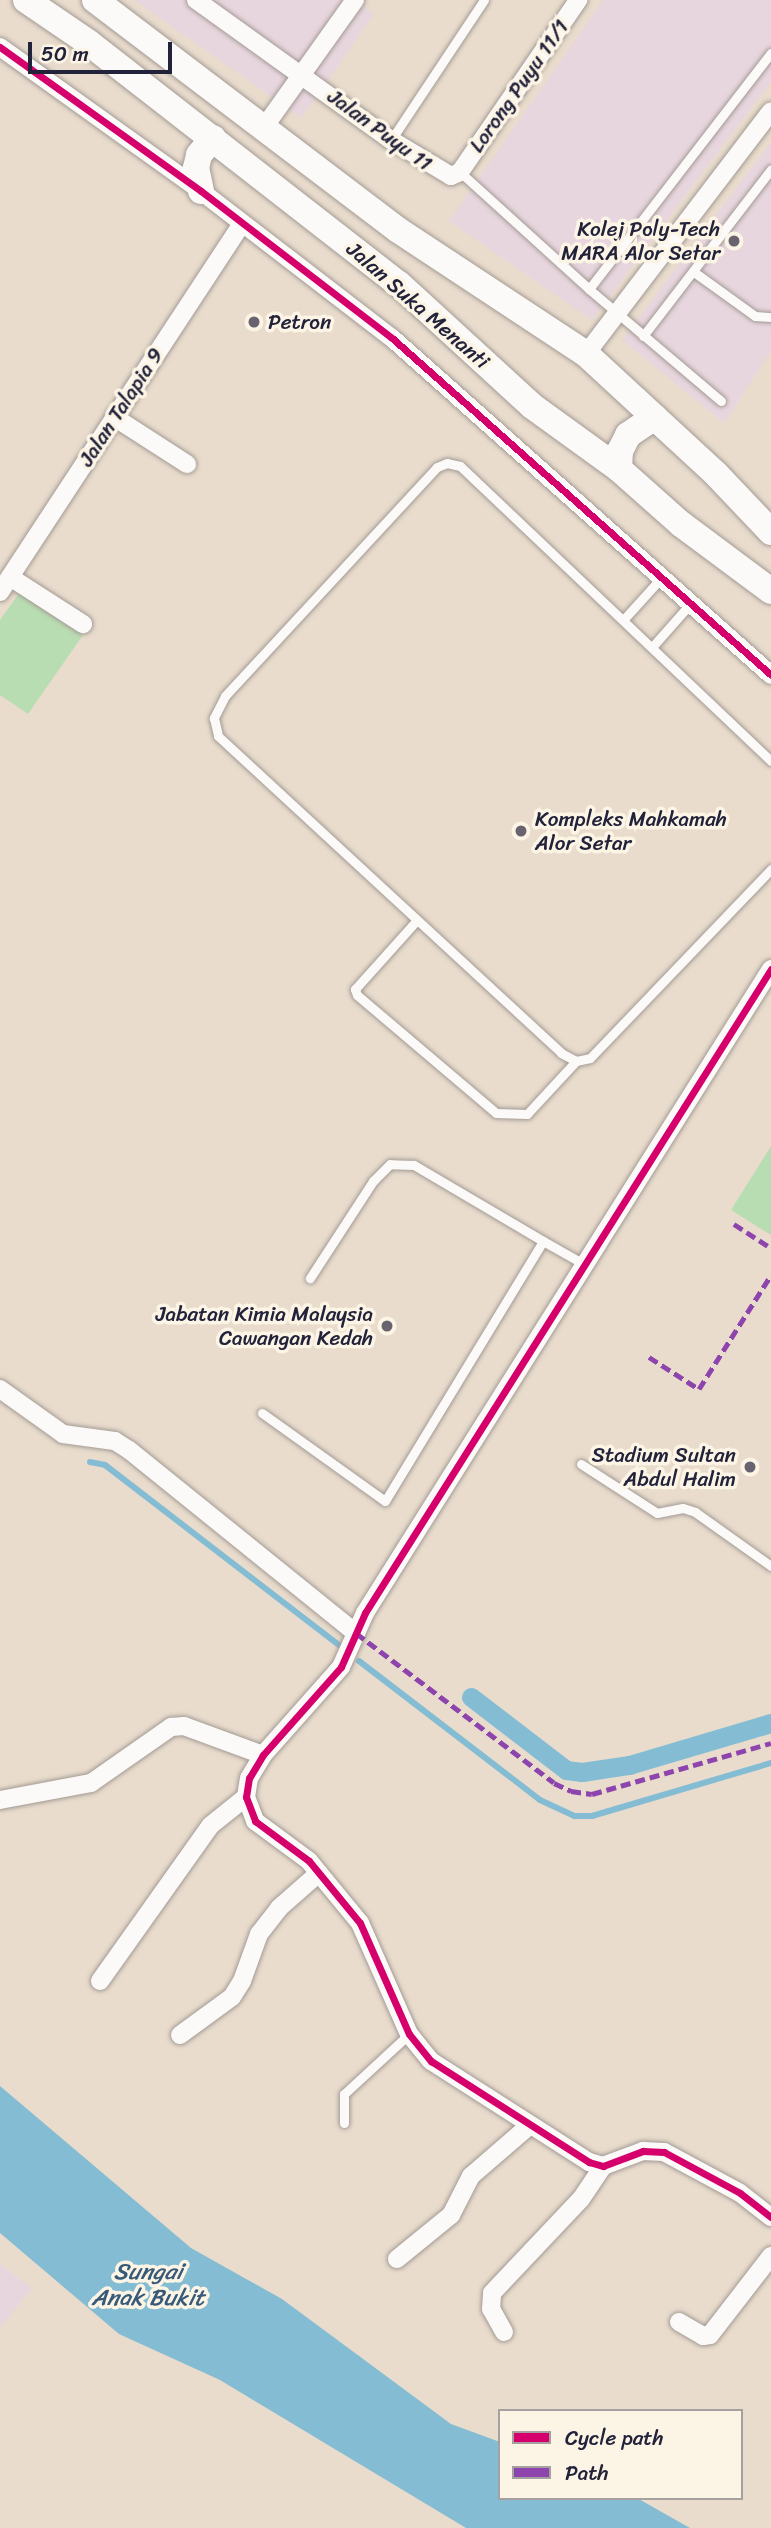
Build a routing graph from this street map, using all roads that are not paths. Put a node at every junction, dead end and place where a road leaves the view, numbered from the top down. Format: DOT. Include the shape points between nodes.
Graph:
graph roads {
  1 [pos="26,0"];
  2 [pos="94,0"];
  3 [pos="196,0"];
  4 [pos="355,0"];
  5 [pos="484,0"];
  6 [pos="578,0"];
  7 [pos="0,47"];
  8 [pos="771,53"];
  9 [pos="302,74"];
  10 [pos="771,111"];
  11 [pos="265,126"];
  12 [pos="213,138"];
  13 [pos="391,140"];
  14 [pos="771,169"];
  15 [pos="460,172"];
  16 [pos="201,191"];
  17 [pos="243,223"];
  18 [pos="694,272"];
  19 [pos="589,289"];
  20 [pos="619,314"];
  21 [pos="771,317"];
  22 [pos="643,336"];
  23 [pos="586,354"];
  24 [pos="720,401"];
  25 [pos="114,417"];
  26 [pos="654,417"];
  27 [pos="187,464"];
  28 [pos="619,469"];
  29 [pos="771,532"];
  30 [pos="662,577"];
  31 [pos="5,584"];
  32 [pos="771,592"];
  33 [pos="691,603"];
  34 [pos="624,619"];
  35 [pos="83,624"];
  36 [pos="653,646"];
  37 [pos="771,675"];
  38 [pos="771,761"];
  39 [pos="771,869"];
  40 [pos="417,919"];
  41 [pos="771,969"];
  42 [pos="576,1061"];
  43 [pos="543,1241"];
  44 [pos="582,1264"];
  45 [pos="310,1278"];
  46 [pos="0,1390"];
  47 [pos="262,1413"];
  48 [pos="581,1464"];
  49 [pos="771,1566"];
  50 [pos="356,1633"];
  51 [pos="263,1755"];
  52 [pos="246,1797"];
  53 [pos="0,1800"];
  54 [pos="319,1873"];
  55 [pos="100,1981"];
  56 [pos="409,2034"];
  57 [pos="180,2035"];
  58 [pos="344,2123"];
  59 [pos="529,2126"];
  60 [pos="603,2166"];
  61 [pos="771,2217"];
  62 [pos="771,2256"];
  63 [pos="397,2259"];
  64 [pos="678,2322"];
  65 [pos="504,2332"];
  1 -- 12 [label="main road, Jalan Suka Menanti"];
  2 -- 11 [label="main road, Jalan Suka Menanti"];
  3 -- 9 [label="street, Jalan Puyu 11"];
  4 -- 9 [label="street"];
  5 -- 13 [label="lane"];
  6 -- 15 [label="street, Lorong Puyu 11/1"];
  7 -- 16 [label="street"];
  8 -- 19 [label="lane"];
  9 -- 11 [label="street"];
  9 -- 13 [label="street, Jalan Puyu 11"];
  10 -- 20 [label="street"];
  11 -- 23 [label="main road, Jalan Suka Menanti" via="398,230"];
  12 -- 16 [label="main road" via="199,155 196,168"];
  12 -- 28 [label="main road, Jalan Suka Menanti" via="400,284 532,406"];
  13 -- 15 [label="street, Jalan Puyu 11" via="440,173"];
  14 -- 18 [label="lane"];
  15 -- 19 [label="lane"];
  16 -- 17 [label="street"];
  17 -- 25 [label="street, Jalan Talapia 9"];
  17 -- 30 [label="street" via="392,338"];
  18 -- 21 [label="lane" via="755,316"];
  18 -- 22 [label="lane"];
  19 -- 20 [label="lane"];
  20 -- 22 [label="lane"];
  20 -- 23 [label="street"];
  22 -- 24 [label="lane"];
  23 -- 26 [label="main road, Jalan Suka Menanti"];
  25 -- 27 [label="street"];
  25 -- 31 [label="street, Jalan Talapia 9"];
  26 -- 28 [label="main road" via="628,435 620,451"];
  26 -- 29 [label="main road, Jalan Suka Menanti"];
  28 -- 32 [label="main road, Jalan Suka Menanti" via="681,524"];
  30 -- 33 [label="street"];
  30 -- 34 [label="lane"];
  31 -- 35 [label="street"];
  33 -- 36 [label="lane"];
  33 -- 37 [label="street"];
  34 -- 36 [label="lane"];
  34 -- 40 [label="lane" via="460,466 447,463 437,467 225,696 214,718 218,736"];
  36 -- 38 [label="lane"];
  39 -- 42 [label="lane" via="590,1058"];
  40 -- 42 [label="lane" via="561,1053"];
  40 -- 42 [label="lane" via="355,989 357,995 496,1113 527,1114"];
  41 -- 44 [label="street"];
  43 -- 44 [label="lane"];
  43 -- 45 [label="lane" via="414,1166 390,1164 373,1181"];
  43 -- 47 [label="lane" via="385,1501"];
  44 -- 50 [label="street"];
  46 -- 50 [label="street" via="63,1434 115,1441 129,1450"];
  48 -- 49 [label="lane" via="657,1513 683,1508 695,1512"];
  50 -- 51 [label="street" via="341,1667"];
  51 -- 52 [label="street" via="249,1778"];
  51 -- 53 [label="street" via="184,1727 172,1727 91,1783"];
  52 -- 54 [label="street" via="255,1821"];
  52 -- 55 [label="street" via="215,1819"];
  54 -- 56 [label="street" via="360,1923"];
  54 -- 57 [label="street" via="279,1908 259,1934 232,1997"];
  56 -- 58 [label="lane" via="344,2094"];
  56 -- 59 [label="street" via="431,2061"];
  59 -- 60 [label="street"];
  59 -- 63 [label="street" via="471,2176 451,2215"];
  60 -- 61 [label="street" via="643,2151 664,2152 740,2193"];
  60 -- 65 [label="street" via="563,2220 492,2293 491,2309"];
  62 -- 64 [label="street" via="710,2336"];
}
